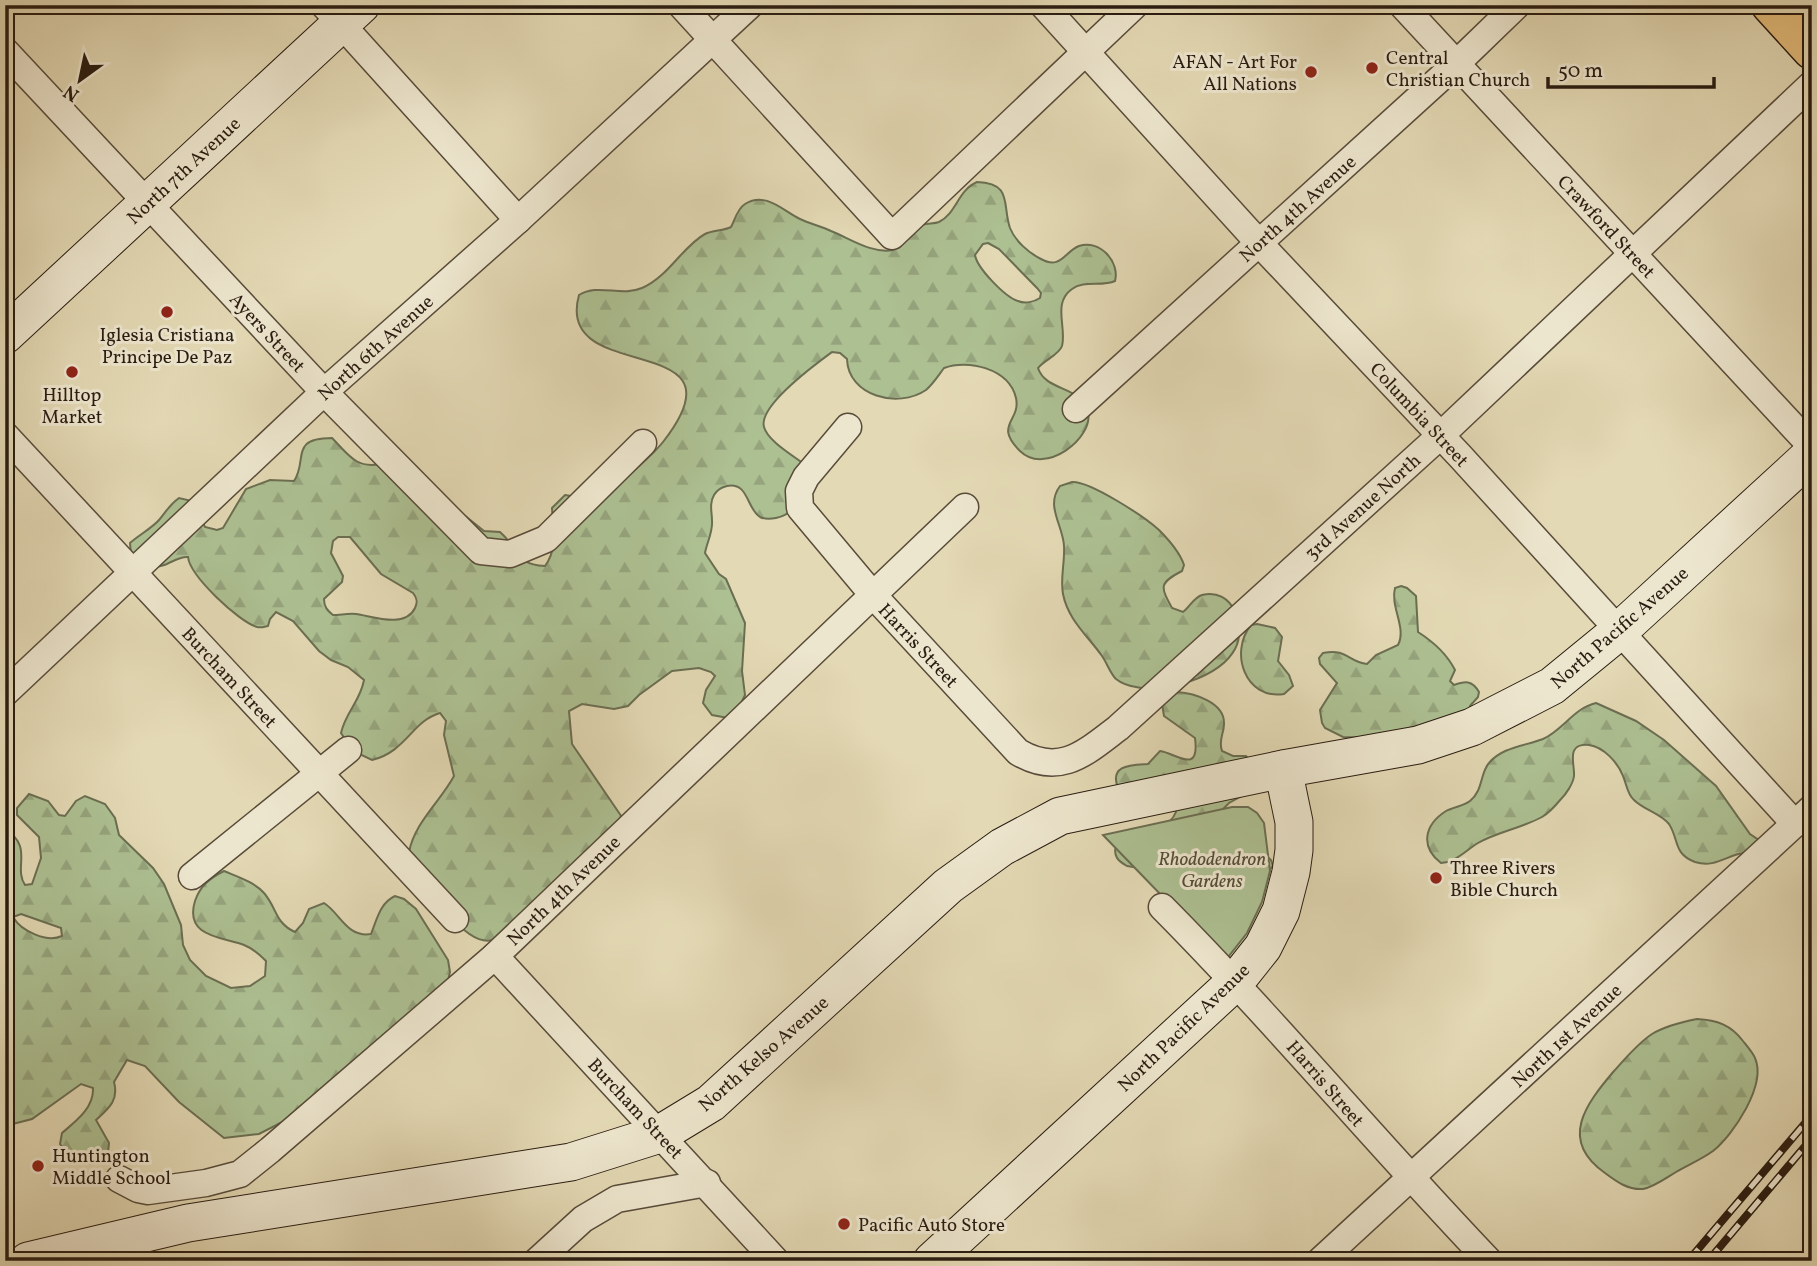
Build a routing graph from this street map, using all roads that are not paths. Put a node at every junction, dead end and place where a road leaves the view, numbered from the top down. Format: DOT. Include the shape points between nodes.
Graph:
graph roads {
  1 [pos="681,5"];
  2 [pos="750,5"];
  3 [pos="1043,5"];
  4 [pos="1135,5"];
  5 [pos="1402,5"];
  6 [pos="1517,5"];
  7 [pos="1771,5"];
  8 [pos="342,11"];
  9 [pos="713,39"];
  10 [pos="1812,50"];
  11 [pos="5,51"];
  12 [pos="1086,51"];
  13 [pos="1456,64"];
  14 [pos="1812,84"];
  15 [pos="148,202"];
  16 [pos="518,220"];
  17 [pos="1259,243"];
  18 [pos="1633,253"];
  19 [pos="5,335"];
  20 [pos="324,392"];
  21 [pos="1076,409"];
  22 [pos="848,427"];
  23 [pos="5,435"];
  24 [pos="1441,435"];
  25 [pos="643,443"];
  26 [pos="1812,447"];
  27 [pos="1812,454"];
  28 [pos="965,507"];
  29 [pos="134,574"];
  30 [pos="873,595"];
  31 [pos="1618,632"];
  32 [pos="5,693"];
  33 [pos="348,750"];
  34 [pos="1052,764"];
  35 [pos="1283,769"];
  36 [pos="319,773"];
  37 [pos="1804,816"];
  38 [pos="192,876"];
  39 [pos="1162,907"];
  40 [pos="455,919"];
  41 [pos="495,956"];
  42 [pos="1236,981"];
  43 [pos="660,1134"];
  44 [pos="1411,1179"];
  45 [pos="119,1180"];
  46 [pos="707,1183"];
  47 [pos="28,1261"];
  48 [pos="537,1261"];
  49 [pos="776,1261"];
  50 [pos="932,1261"];
  51 [pos="1320,1261"];
  52 [pos="1489,1261"];
  1 -- 9 [label="street"];
  2 -- 9 [label="street, North 6th Avenue"];
  3 -- 12 [label="street, Columbia Street"];
  4 -- 12 [label="street"];
  5 -- 13 [label="street, Crawford Street"];
  6 -- 13 [label="street, North 4th Avenue"];
  7 -- 10 [label="main road"];
  8 -- 15 [label="street, North 7th Avenue"];
  8 -- 16 [label="street"];
  9 -- 12 [label="street" via="892,236"];
  9 -- 16 [label="street, North 6th Avenue"];
  11 -- 15 [label="street, Ayers Street"];
  12 -- 17 [label="street, Columbia Street"];
  13 -- 17 [label="street, North 4th Avenue"];
  13 -- 18 [label="street, Crawford Street"];
  14 -- 18 [label="street, 3rd Avenue North"];
  15 -- 19 [label="street, North 7th Avenue"];
  15 -- 20 [label="street, Ayers Street"];
  16 -- 20 [label="street, North 6th Avenue"];
  17 -- 21 [label="street, North 4th Avenue"];
  17 -- 24 [label="street, Columbia Street"];
  18 -- 24 [label="street, 3rd Avenue North"];
  18 -- 26 [label="street, Crawford Street"];
  20 -- 25 [label="street, Ayers Street" via="481,551 510,554 546,539"];
  20 -- 29 [label="street, North 6th Avenue"];
  22 -- 30 [label="street, Harris Street" via="806,477 799,491 800,508"];
  23 -- 29 [label="street, Burcham Street"];
  24 -- 31 [label="street, Columbia Street"];
  24 -- 34 [label="street, 3rd Avenue North" via="1118,728 1072,759"];
  27 -- 31 [label="street, North Pacific Avenue"];
  28 -- 30 [label="street, North 4th Avenue"];
  29 -- 32 [label="street, North 6th Avenue"];
  29 -- 36 [label="street, Burcham Street"];
  30 -- 34 [label="street, Harris Street" via="1018,752 1035,762"];
  30 -- 41 [label="street, North 4th Avenue"];
  31 -- 35 [label="street, North Pacific Avenue" via="1552,686 1472,727 1418,745"];
  31 -- 37 [label="street, Columbia Street"];
  33 -- 36 [label="street"];
  35 -- 42 [label="street, North Pacific Avenue" via="1294,822 1291,872 1281,911 1263,947"];
  35 -- 43 [label="street, North Kelso Avenue" via="1060,816 1002,847 948,886 711,1104"];
  36 -- 38 [label="street"];
  36 -- 40 [label="street, Burcham Street"];
  37 -- 44 [label="street, North 1st Avenue"];
  39 -- 42 [label="street, Harris Street"];
  41 -- 43 [label="street, Burcham Street"];
  41 -- 45 [label="street, North 4th Avenue" via="240,1174 149,1191"];
  42 -- 44 [label="street, Harris Street"];
  42 -- 50 [label="street, North Pacific Avenue"];
  43 -- 46 [label="street, Burcham Street"];
  43 -- 47 [label="street, North Kelso Avenue" via="571,1161 188,1223"];
  44 -- 51 [label="street, North 1st Avenue"];
  44 -- 52 [label="street, Harris Street"];
  46 -- 48 [label="street" via="618,1199 583,1219"];
  46 -- 49 [label="street, Burcham Street"];
}
